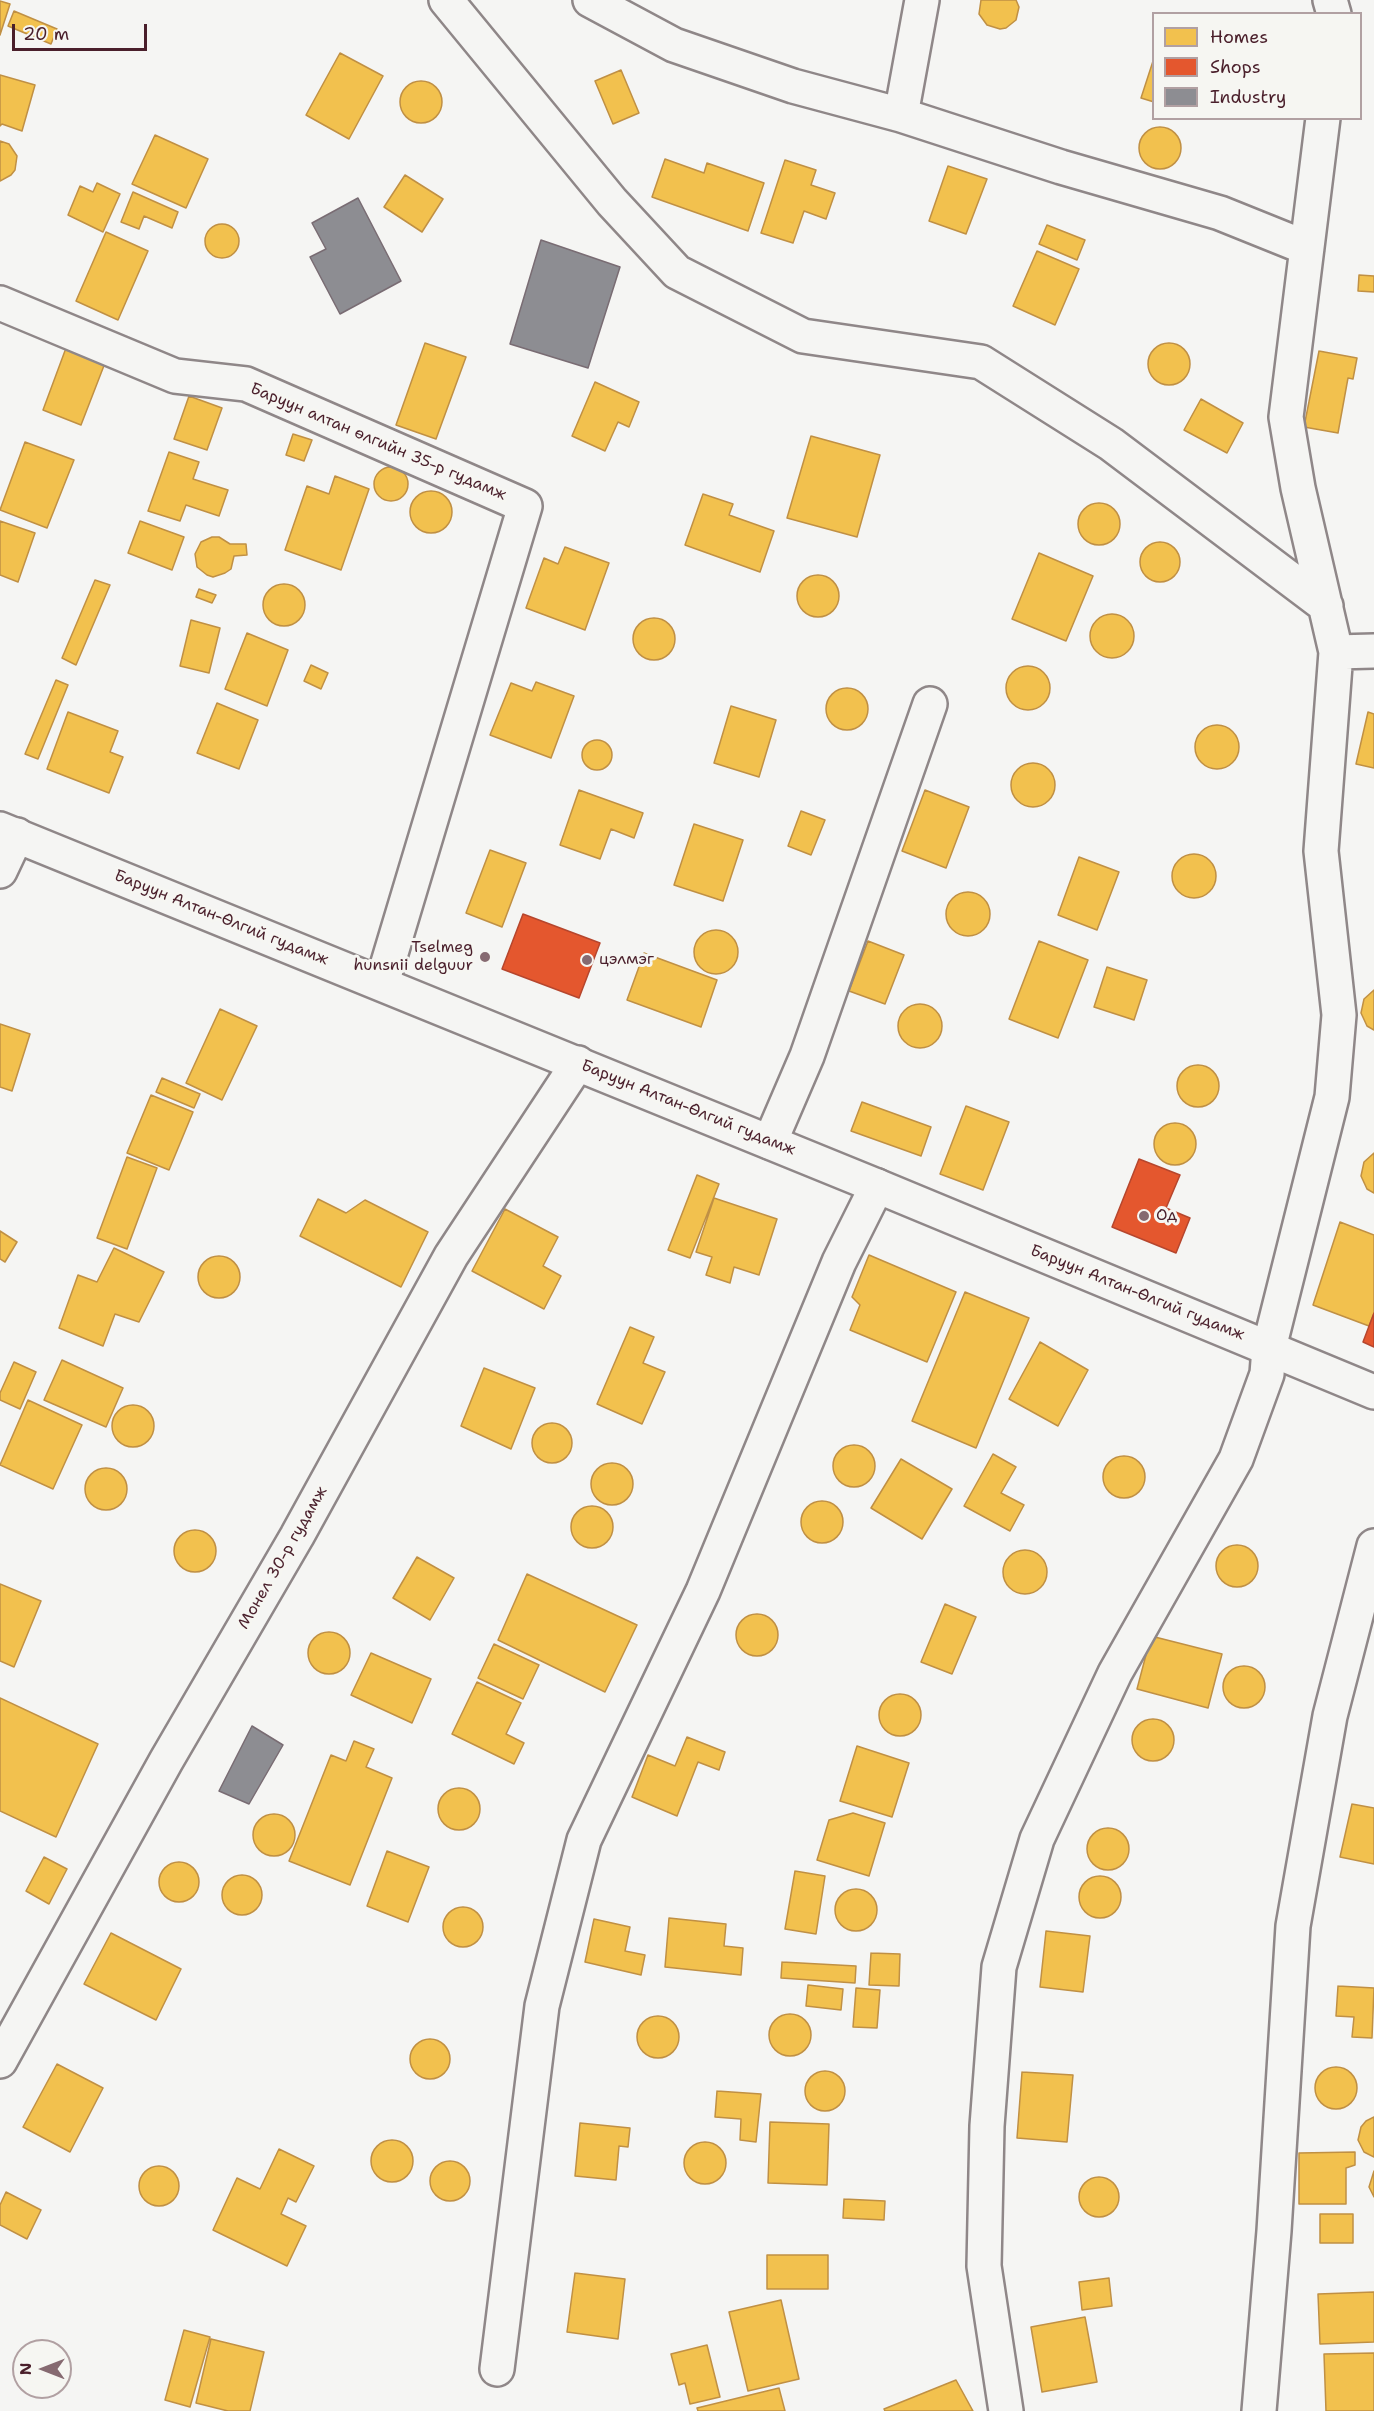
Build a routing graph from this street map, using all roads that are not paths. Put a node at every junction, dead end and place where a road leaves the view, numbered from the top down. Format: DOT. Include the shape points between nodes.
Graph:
graph roads {
  1 [pos="447,0"];
  2 [pos="590,0"];
  3 [pos="922,0"];
  4 [pos="901,115"];
  5 [pos="1323,120"];
  6 [pos="1307,248"];
  7 [pos="0,303"];
  8 [pos="1326,606"];
  9 [pos="1374,651"];
  10 [pos="1336,652"];
  11 [pos="930,704"];
  12 [pos="8,831"];
  13 [pos="0,871"];
  14 [pos="382,983"];
  15 [pos="578,1063"];
  16 [pos="770,1142"];
  17 [pos="877,1186"];
  18 [pos="1269,1348"];
  19 [pos="1374,1392"];
  20 [pos="1374,1546"];
  21 [pos="0,2061"];
  22 [pos="497,2369"];
  23 [pos="1006,2411"];
  24 [pos="1259,2411"];
  1 -- 8 [label="street" via="612,202 677,272 803,336 981,362 1111,444"];
  2 -- 4 [label="street" via="674,45 793,86"];
  3 -- 4 [label="street"];
  4 -- 6 [label="street" via="1220,213"];
  5 -- 6 [label="street"];
  6 -- 8 [label="street" via="1286,417"];
  7 -- 14 [label="street, Баруун алтан өлгийн 35-р гудамж" via="175,376 246,384 525,506"];
  8 -- 10 [label="street"];
  9 -- 10 [label="street"];
  10 -- 18 [label="street" via="1321,851 1339,1015 1332,1097"];
  11 -- 16 [label="street" via="807,1056"];
  12 -- 13 [label="street"];
  12 -- 14 [label="street, Баруун Алтан-Өлгий гудамж"];
  14 -- 15 [label="street, Баруун Алтан-Өлгий гудамж"];
  15 -- 16 [label="street, Баруун Алтан-Өлгий гудамж"];
  15 -- 21 [label="street, Монел 30-р гудамж" via="451,1256"];
  16 -- 17 [label="street, Баруун Алтан-Өлгий гудамж"];
  17 -- 18 [label="street, Баруун Алтан-Өлгий гудамж"];
  17 -- 22 [label="street" via="839,1262 703,1591 584,1840 542,2006"];
  18 -- 19 [label="street, Баруун Алтан-Өлгий гудамж"];
  18 -- 23 [label="street" via="1267,1374 1236,1459 1115,1673 1037,1839 999,1967 987,2126 984,2266"];
  20 -- 24 [label="street" via="1330,1716 1293,1926"];
}
